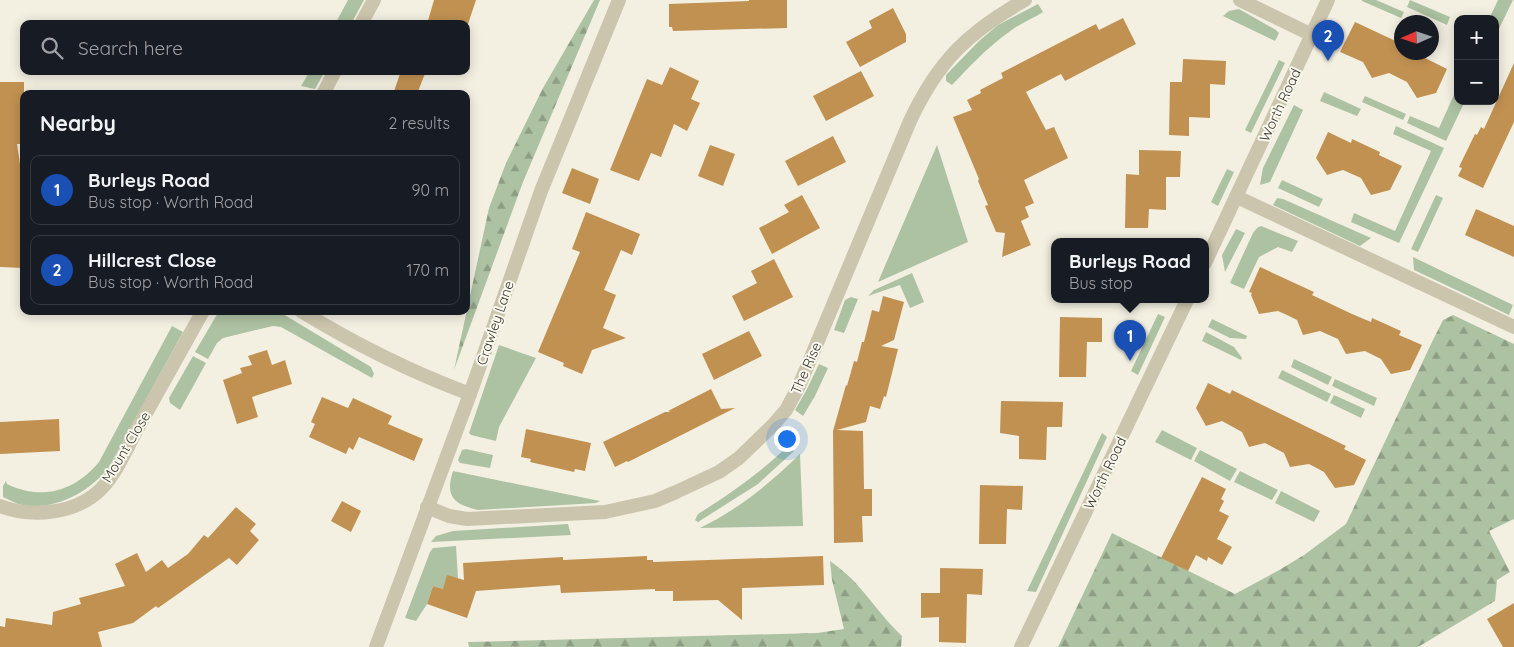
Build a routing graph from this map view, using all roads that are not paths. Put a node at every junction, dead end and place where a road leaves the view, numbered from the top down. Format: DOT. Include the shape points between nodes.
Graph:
graph roads {
  1 [pos="374,0"];
  2 [pos="619,0"];
  3 [pos="1025,0"];
  4 [pos="1240,0"];
  5 [pos="1328,0"];
  6 [pos="363,20"];
  7 [pos="1312,35"];
  8 [pos="333,75"];
  9 [pos="325,90"];
  10 [pos="1237,197"];
  11 [pos="1209,255"];
  12 [pos="1187,303"];
  13 [pos="201,315"];
  14 [pos="308,315"];
  15 [pos="1514,327"];
  16 [pos="470,394"];
  17 [pos="0,506"];
  18 [pos="427,507"];
  19 [pos="376,647"];
  20 [pos="1021,647"];
  1 -- 6 [label="street"];
  2 -- 16 [label="street, Crawley Lane" via="541,191"];
  3 -- 18 [label="street, The Rise" via="974,33 954,51 932,79 910,121 799,386 786,410 739,458 719,472 676,492 605,512 467,519"];
  4 -- 7 [label="street"];
  5 -- 7 [label="street, Worth Road"];
  7 -- 10 [label="street, Worth Road"];
  8 -- 9 [label="street"];
  10 -- 11 [label="street, Worth Road"];
  10 -- 15 [label="street"];
  12 -- 20 [label="street, Worth Road"];
  13 -- 17 [label="street, Mount Close" via="101,489 86,501 48,512 31,513"];
  14 -- 16 [label="street" via="382,357"];
  16 -- 18 [label="street, Crawley Lane"];
  18 -- 19 [label="street, Crawley Lane"];
}
